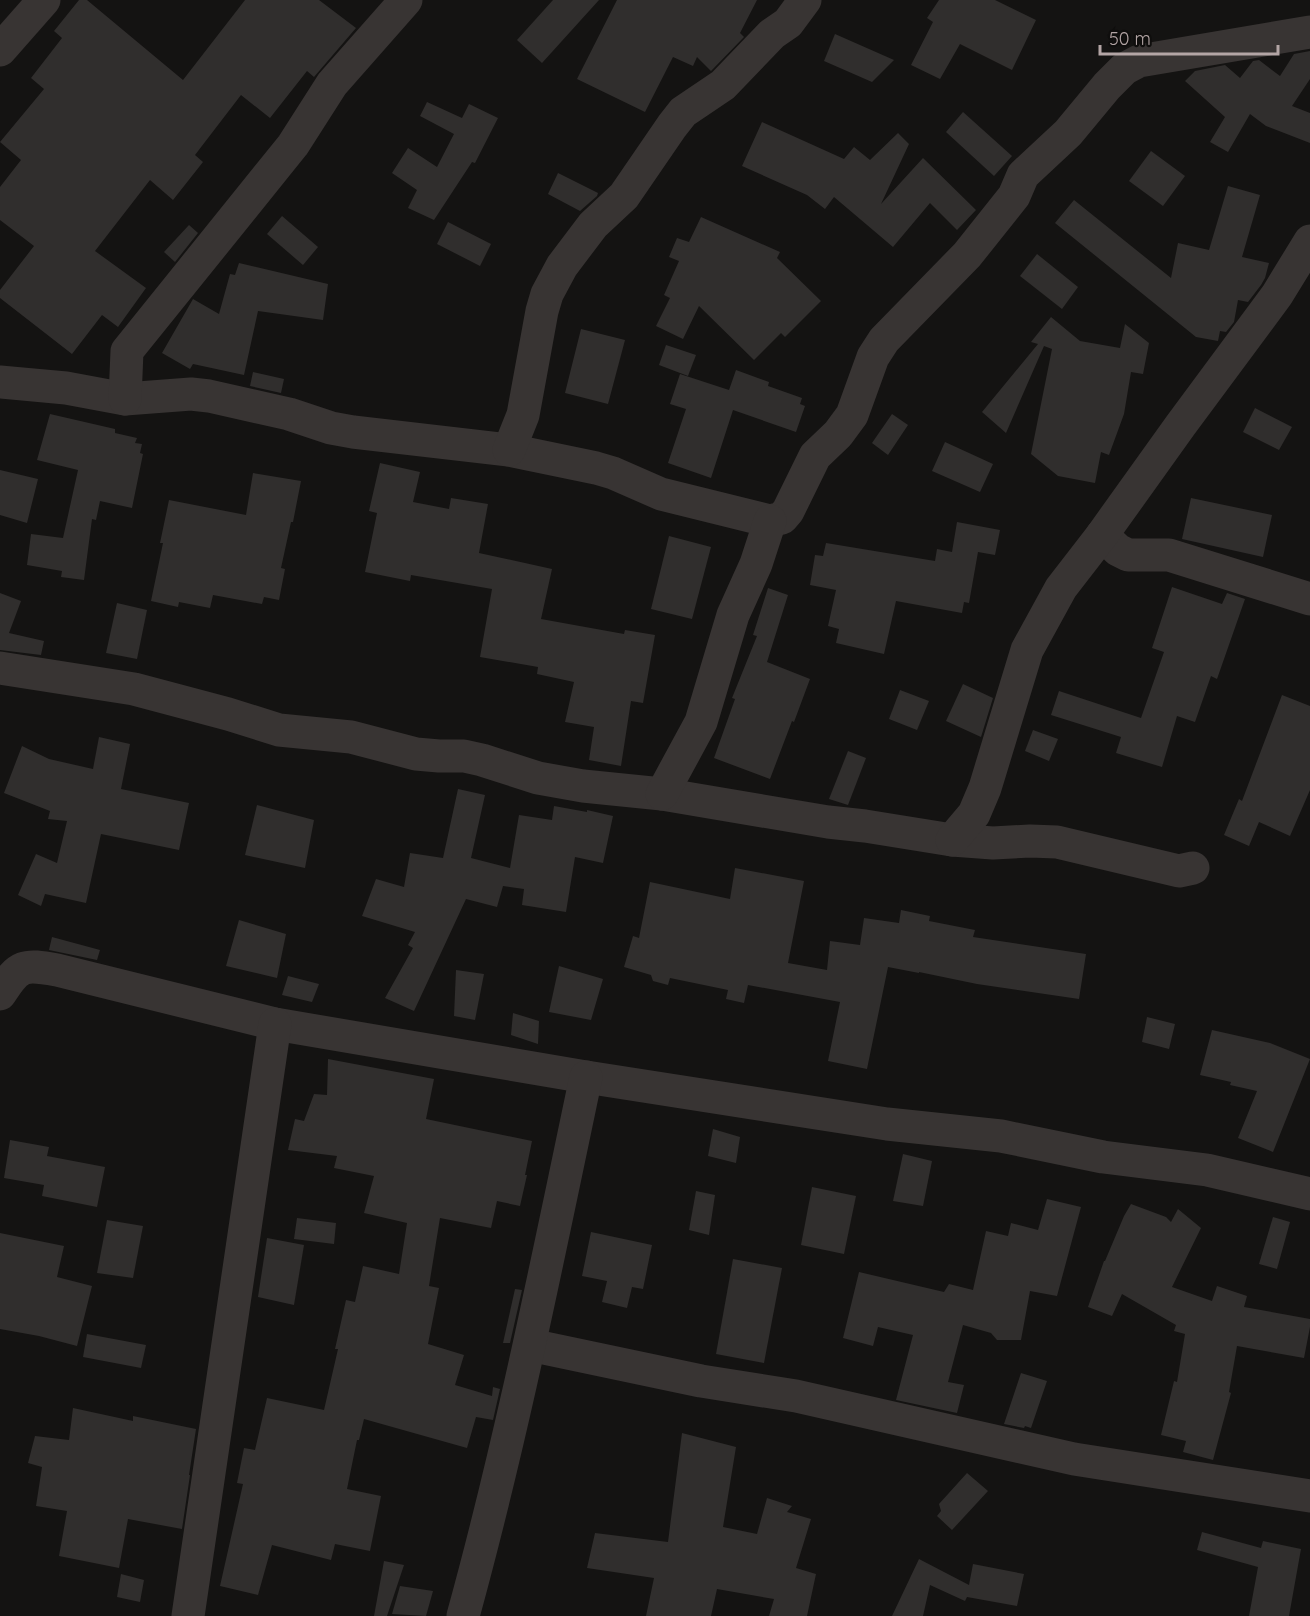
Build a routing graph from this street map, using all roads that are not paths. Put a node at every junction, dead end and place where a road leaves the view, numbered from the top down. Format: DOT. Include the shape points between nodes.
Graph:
graph roads {
  1 [pos="44,0"];
  2 [pos="406,0"];
  3 [pos="805,0"];
  4 [pos="1310,32"];
  5 [pos="0,50"];
  6 [pos="1310,241"];
  7 [pos="0,382"];
  8 [pos="125,399"];
  9 [pos="508,450"];
  10 [pos="770,521"];
  11 [pos="1102,536"];
  12 [pos="1310,600"];
  13 [pos="0,668"];
  14 [pos="662,794"];
  15 [pos="952,840"];
  16 [pos="1193,868"];
  17 [pos="0,994"];
  18 [pos="276,1024"];
  19 [pos="586,1077"];
  20 [pos="1310,1194"];
  21 [pos="530,1345"];
  22 [pos="1310,1496"];
  23 [pos="188,1616"];
  24 [pos="463,1616"];
  1 -- 5 [label="street"];
  2 -- 8 [label="street" via="332,84 293,145 127,351"];
  3 -- 9 [label="street" via="788,23 772,34 723,85 683,112 624,196 593,225 562,266 542,310 523,416"];
  4 -- 10 [label="street" via="1139,61 1124,69 1068,133 1023,175 1014,196 967,255 884,340 873,357 852,415 815,456 788,512"];
  6 -- 11 [label="street" via="1277,295"];
  7 -- 8 [label="street"];
  8 -- 9 [label="street" via="209,396 353,432"];
  9 -- 10 [label="street" via="596,468 661,494"];
  10 -- 14 [label="street" via="733,615 701,722"];
  11 -- 12 [label="street" via="1128,555 1169,555"];
  11 -- 15 [label="street" via="1060,588 1027,650 985,788 974,814"];
  13 -- 14 [label="street" via="134,689 279,730 351,737 416,754 464,756 538,778 583,786"];
  14 -- 15 [label="street"];
  15 -- 16 [label="street" via="1057,842 1179,871"];
  17 -- 18 [label="street" via="15,974 34,966"];
  18 -- 19 [label="street"];
  18 -- 23 [label="street"];
  19 -- 20 [label="street" via="887,1124 1001,1136 1103,1157 1218,1172"];
  19 -- 21 [label="street"];
  21 -- 22 [label="street" via="701,1382 796,1396 1074,1459"];
  21 -- 24 [label="street"];
}
